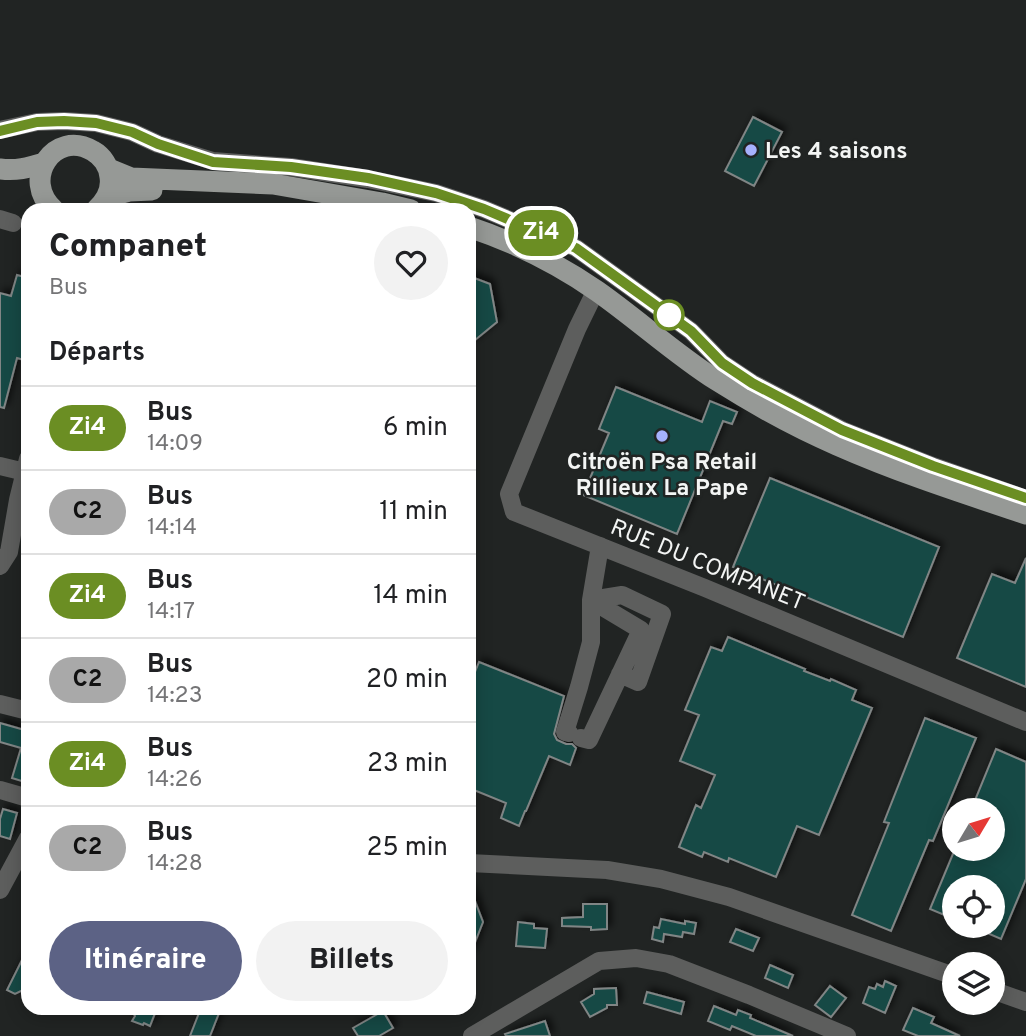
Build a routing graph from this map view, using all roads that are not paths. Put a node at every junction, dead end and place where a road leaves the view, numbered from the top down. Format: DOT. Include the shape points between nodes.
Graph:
graph roads {
  1 [pos="0,130"];
  2 [pos="44,163"];
  3 [pos="0,169"];
  4 [pos="109,169"];
  5 [pos="0,180"];
  6 [pos="312,192"];
  7 [pos="47,202"];
  8 [pos="102,203"];
  9 [pos="386,203"];
  10 [pos="466,203"];
  11 [pos="476,206"];
  12 [pos="476,230"];
  13 [pos="596,290"];
  14 [pos="21,465"];
  15 [pos="0,466"];
  16 [pos="21,488"];
  17 [pos="0,496"];
  18 [pos="1026,499"];
  19 [pos="18,500"];
  20 [pos="1026,514"];
  21 [pos="600,546"];
  22 [pos="0,566"];
  23 [pos="591,600"];
  24 [pos="620,674"];
  25 [pos="0,704"];
  26 [pos="21,709"];
  27 [pos="1026,722"];
  28 [pos="0,790"];
  29 [pos="21,796"];
  30 [pos="21,851"];
  31 [pos="476,863"];
  32 [pos="0,890"];
  33 [pos="942,972"];
  34 [pos="1005,995"];
  35 [pos="1026,1002"];
  36 [pos="472,1036"];
  37 [pos="847,1036"];
  1 -- 10 [label="street" via="37,122 96,123 213,162 368,178"];
  2 -- 3 [label="main road" via="14,171"];
  2 -- 4 [label="main road" via="59,149 78,145 97,153"];
  2 -- 7 [label="main road" via="39,184"];
  4 -- 6 [label="main road" via="131,178 273,184"];
  4 -- 8 [label="main road" via="111,179"];
  5 -- 7 [label="main road" via="26,184"];
  6 -- 8 [label="main road" via="129,191"];
  6 -- 9 [label="main road"];
  11 -- 18 [label="street" via="576,248 691,331 722,363 752,383 842,430"];
  12 -- 13 [label="main road" via="540,258"];
  13 -- 20 [label="main road" via="714,379 772,413 836,445"];
  13 -- 21 [label="street, RUE DU COMPANET" via="509,494 514,512"];
  14 -- 15 [label="street"];
  16 -- 19 [label="street"];
  17 -- 19 [label="street"];
  19 -- 22 [label="street" via="9,552"];
  21 -- 23 [label="street"];
  21 -- 27 [label="street, RUE DU COMPANET"];
  23 -- 24 [label="street" via="641,630"];
  23 -- 24 [label="street" via="622,596 662,614 638,682"];
  23 -- 24 [label="street" via="591,642 565,732 589,740"];
  25 -- 26 [label="street"];
  28 -- 29 [label="street"];
  30 -- 32 [label="street"];
  31 -- 33 [label="street" via="607,870 661,880 729,897"];
  34 -- 35 [label="street"];
  36 -- 37 [label="street" via="599,961 636,958 669,964"];
}
